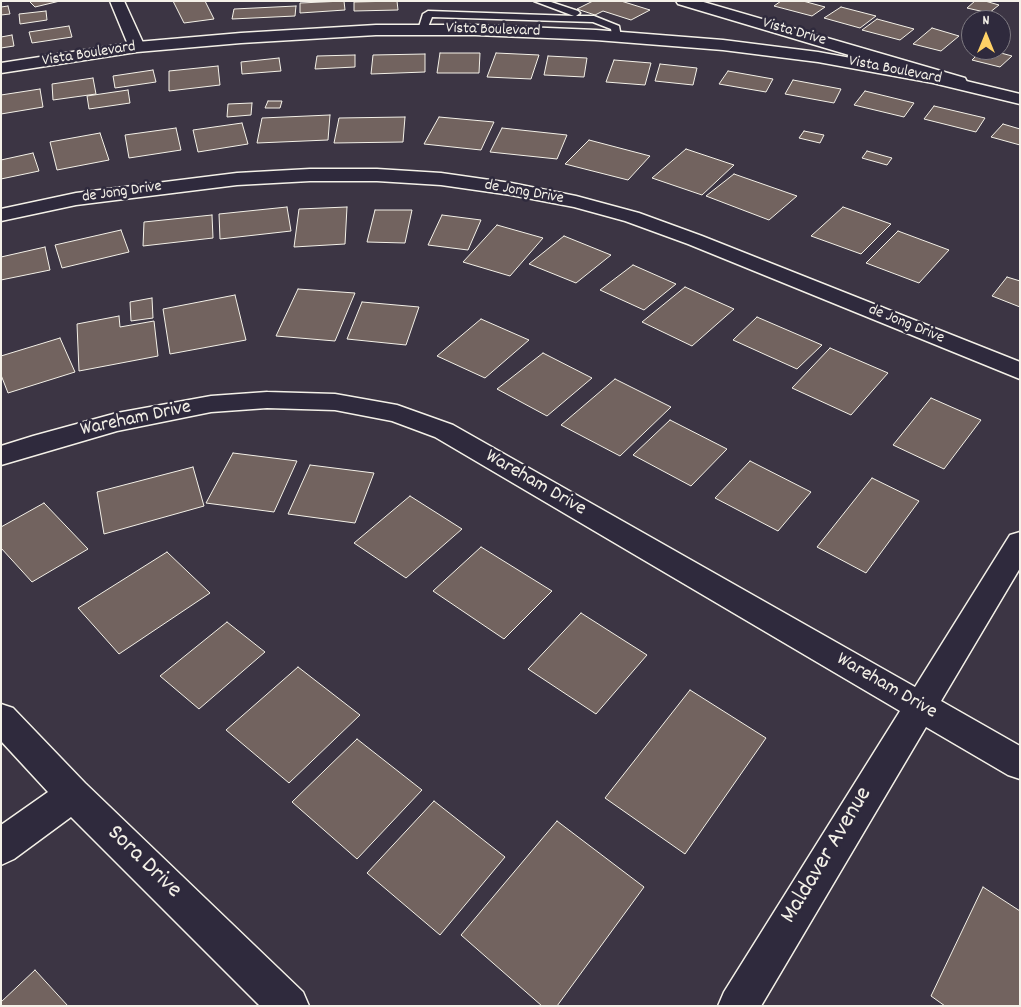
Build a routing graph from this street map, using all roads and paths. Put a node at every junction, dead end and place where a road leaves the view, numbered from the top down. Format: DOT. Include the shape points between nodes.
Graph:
graph roads {
  1 [pos="117,1"];
  2 [pos="538,1"];
  3 [pos="683,1"];
  4 [pos="594,19"];
  5 [pos="423,30"];
  6 [pos="616,37"];
  7 [pos="137,47"];
  8 [pos="1,68"];
  9 [pos="982,89"];
  10 [pos="1020,99"];
  11 [pos="1,215"];
  12 [pos="1020,371"];
  13 [pos="1,456"];
  14 [pos="1020,543"];
  15 [pos="919,706"];
  16 [pos="1,718"];
  17 [pos="1020,764"];
  18 [pos="73,795"];
  19 [pos="1,847"];
  20 [pos="289,1006"];
  21 [pos="738,1006"];
  1 -- 7 [label="street"];
  2 -- 4 [label="lane"];
  3 -- 9 [label="street, Vista Drive"];
  4 -- 5 [label="lane" via="428,14"];
  4 -- 6 [label="lane" via="616,28"];
  5 -- 6 [label="street, Vista Boulevard"];
  5 -- 7 [label="street, Vista Boulevard" via="241,38"];
  6 -- 9 [label="street, Vista Boulevard" via="818,57"];
  7 -- 8 [label="street, Vista Boulevard"];
  9 -- 10 [label="street, Vista Drive"];
  11 -- 12 [label="street, de Jong Drive" via="85,198 238,178 377,176 440,179 511,189 576,202 696,240"];
  13 -- 15 [label="street, Wareham Drive" via="117,422 211,404 267,400 335,402 397,414 444,431"];
  14 -- 15 [label="street"];
  15 -- 17 [label="street, Wareham Drive"];
  15 -- 21 [label="street, Maldaver Avenue"];
  16 -- 18 [label="street, Sora Drive"];
  18 -- 19 [label="street"];
  18 -- 20 [label="street, Sora Drive"];
}
